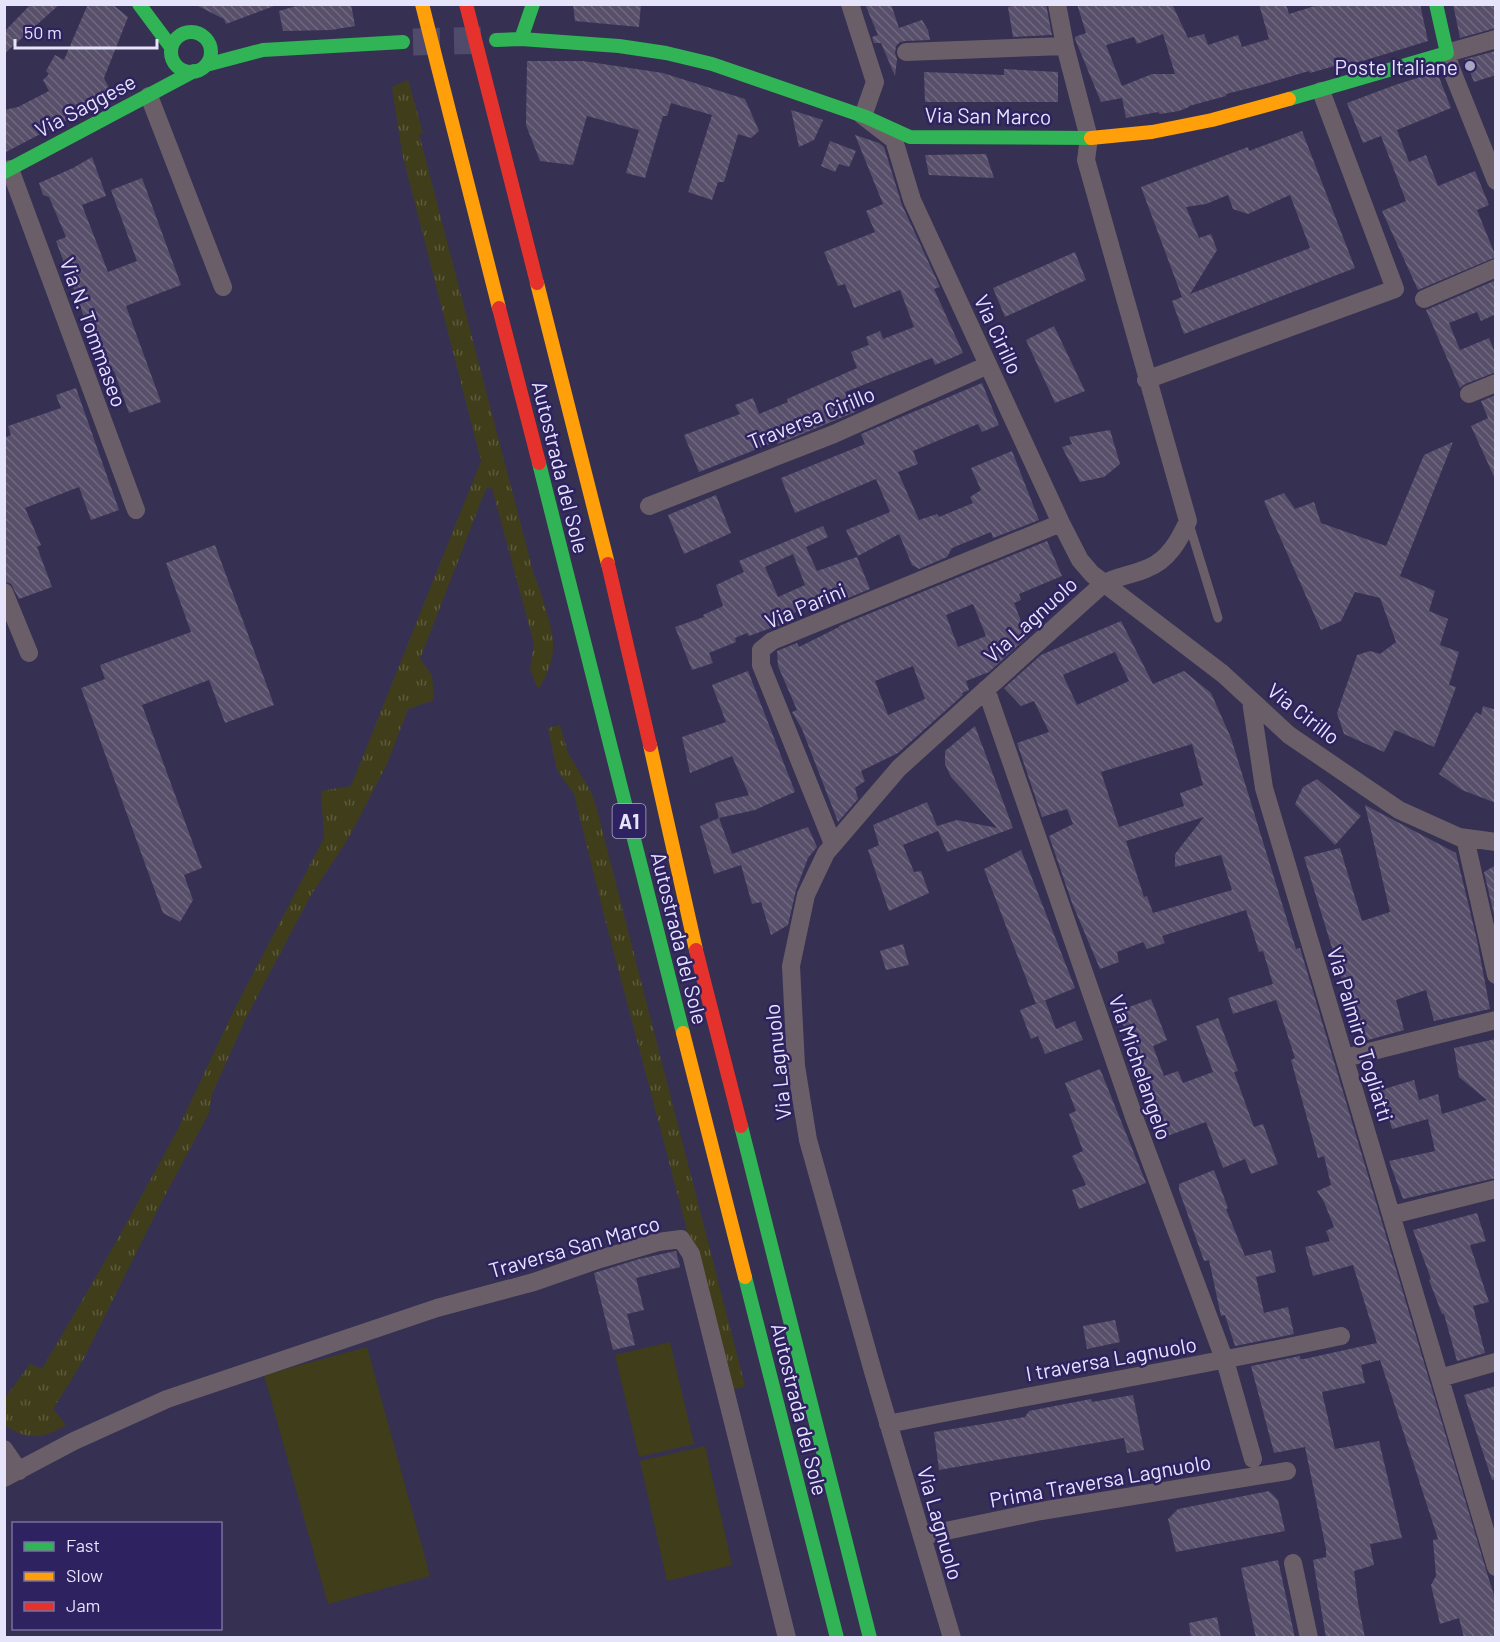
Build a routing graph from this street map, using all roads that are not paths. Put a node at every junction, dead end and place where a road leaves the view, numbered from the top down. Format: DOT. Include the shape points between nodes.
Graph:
graph roads {
  1 [pos="139,4"];
  2 [pos="144,4"];
  3 [pos="422,4"];
  4 [pos="466,4"];
  5 [pos="533,4"];
  6 [pos="850,4"];
  7 [pos="1057,4"];
  8 [pos="1436,4"];
  9 [pos="193,32"];
  10 [pos="219,38"];
  11 [pos="520,39"];
  12 [pos="1496,39"];
  13 [pos="496,40"];
  14 [pos="403,42"];
  15 [pos="241,44"];
  16 [pos="1065,46"];
  17 [pos="263,50"];
  18 [pos="906,52"];
  19 [pos="1448,53"];
  20 [pos="172,54"];
  21 [pos="200,68"];
  22 [pos="1321,91"];
  23 [pos="151,94"];
  24 [pos="865,111"];
  25 [pos="1487,137"];
  26 [pos="1089,138"];
  27 [pos="7,170"];
  28 [pos="1496,181"];
  29 [pos="1496,268"];
  30 [pos="223,287"];
  31 [pos="1424,299"];
  32 [pos="988,365"];
  33 [pos="1146,380"];
  34 [pos="1496,383"];
  35 [pos="1469,394"];
  36 [pos="649,506"];
  37 [pos="136,510"];
  38 [pos="1188,522"];
  39 [pos="1061,523"];
  40 [pos="1102,584"];
  41 [pos="4,592"];
  42 [pos="1218,618"];
  43 [pos="29,653"];
  44 [pos="986,688"];
  45 [pos="1251,701"];
  46 [pos="1465,838"];
  47 [pos="1496,842"];
  48 [pos="833,844"];
  49 [pos="1496,975"];
  50 [pos="1496,1020"];
  51 [pos="1345,1058"];
  52 [pos="1496,1189"];
  53 [pos="1392,1215"];
  54 [pos="1341,1336"];
  55 [pos="1225,1361"];
  56 [pos="1496,1362"];
  57 [pos="1440,1378"];
  58 [pos="888,1424"];
  59 [pos="4,1449"];
  60 [pos="1253,1459"];
  61 [pos="1287,1471"];
  62 [pos="12,1474"];
  63 [pos="922,1536"];
  64 [pos="1293,1563"];
  65 [pos="1496,1567"];
  66 [pos="787,1638"];
  67 [pos="837,1638"];
  68 [pos="870,1638"];
  69 [pos="952,1638"];
  70 [pos="1309,1638"];
  1 -- 20 [label="main road"];
  2 -- 9 [label="main road"];
  3 -- 67 [label="main road, Autostrada del Sole / A1"];
  4 -- 68 [label="main road, Autostrada del Sole / A1" via="615,586 689,923"];
  5 -- 11 [label="main road"];
  6 -- 24 [label="street" via="875,82"];
  7 -- 16 [label="street"];
  8 -- 19 [label="main road"];
  9 -- 10 [label="main road"];
  9 -- 20 [label="main road" via="178,36"];
  9 -- 21 [label="main road" via="208,40 210,46 211,53"];
  11 -- 13 [label="main road, Via San Marco"];
  11 -- 24 [label="main road, Via San Marco" via="666,52"];
  12 -- 19 [label="street, Via San Marco"];
  14 -- 17 [label="main road"];
  15 -- 17 [label="main road"];
  16 -- 18 [label="street"];
  16 -- 26 [label="street"];
  17 -- 21 [label="main road, Via Saggese"];
  19 -- 22 [label="main road, Via San Marco"];
  19 -- 25 [label="street" via="1450,66"];
  20 -- 21 [label="main road" via="182,69"];
  20 -- 23 [label="main road"];
  21 -- 23 [label="main road, Via Saggese"];
  22 -- 26 [label="main road, Via San Marco" via="1212,120 1152,132"];
  22 -- 33 [label="street" via="1395,289"];
  23 -- 27 [label="main road, Via Saggese"];
  23 -- 30 [label="street"];
  24 -- 26 [label="main road, Via San Marco" via="910,137"];
  24 -- 32 [label="street, Via Cirillo" via="894,140 912,200"];
  25 -- 28 [label="street"];
  26 -- 33 [label="street" via="1086,160"];
  27 -- 37 [label="street, Via N. Tommaseo"];
  29 -- 31 [label="street"];
  32 -- 36 [label="street, Traversa Cirillo" via="834,434"];
  32 -- 39 [label="street, Via Cirillo"];
  33 -- 38 [label="street"];
  34 -- 35 [label="street"];
  38 -- 40 [label="street" via="1165,557 1149,568"];
  38 -- 42 [label="lane"];
  39 -- 40 [label="street, Via Cirillo" via="1080,560"];
  39 -- 48 [label="street, Via Parini" via="772,641 761,651 761,665"];
  40 -- 44 [label="street, Via Lagnuolo"];
  40 -- 45 [label="street, Via Cirillo" via="1223,674"];
  41 -- 43 [label="street"];
  44 -- 48 [label="street, Via Lagnuolo" via="899,768"];
  44 -- 55 [label="street, Via Michelangelo" via="1134,1117"];
  45 -- 46 [label="street, Via Cirillo" via="1289,735 1399,810"];
  45 -- 51 [label="street, Via Palmiro Togliatti" via="1264,788"];
  46 -- 47 [label="street, Via Cirillo"];
  46 -- 49 [label="street"];
  48 -- 58 [label="street, Via Lagnuolo" via="806,895 791,966 796,1066 808,1140"];
  50 -- 51 [label="street"];
  51 -- 53 [label="street, Via Palmiro Togliatti"];
  52 -- 53 [label="street"];
  53 -- 57 [label="street, Via Palmiro Togliatti"];
  54 -- 55 [label="street, I traversa Lagnuolo"];
  55 -- 58 [label="street, I traversa Lagnuolo"];
  55 -- 60 [label="street, Via Michelangelo"];
  56 -- 57 [label="street"];
  57 -- 65 [label="street, Via Palmiro Togliatti"];
  58 -- 63 [label="street, Via Lagnuolo"];
  59 -- 62 [label="street"];
  61 -- 63 [label="street, Prima Traversa Lagnuolo" via="1041,1511"];
  62 -- 66 [label="street, Traversa San Marco" via="167,1399 437,1308 534,1282 600,1258 681,1239 691,1254"];
  63 -- 69 [label="street, Via Lagnuolo"];
  64 -- 70 [label="street"];
}
